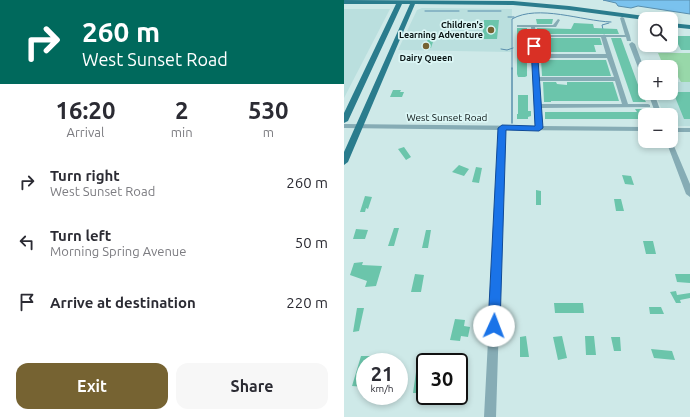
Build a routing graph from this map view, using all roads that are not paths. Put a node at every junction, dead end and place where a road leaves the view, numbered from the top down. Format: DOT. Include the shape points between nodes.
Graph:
graph roads {
  1 [pos="344,2"];
  2 [pos="399,3"];
  3 [pos="413,3"];
  4 [pos="547,5"];
  5 [pos="344,6"];
  6 [pos="505,6"];
  7 [pos="638,17"];
  8 [pos="622,18"];
  9 [pos="558,20"];
  10 [pos="638,21"];
  11 [pos="678,23"];
  12 [pos="690,24"];
  13 [pos="519,26"];
  14 [pos="533,26"];
  15 [pos="678,26"];
  16 [pos="690,28"];
  17 [pos="533,36"];
  18 [pos="603,36"];
  19 [pos="630,40"];
  20 [pos="534,56"];
  21 [pos="610,56"];
  22 [pos="638,60"];
  23 [pos="536,79"];
  24 [pos="617,79"];
  25 [pos="538,106"];
  26 [pos="626,106"];
  27 [pos="648,106"];
  28 [pos="344,121"];
  29 [pos="344,126"];
  30 [pos="359,127"];
  31 [pos="502,128"];
  32 [pos="539,128"];
  33 [pos="638,129"];
  34 [pos="678,130"];
  35 [pos="690,130"];
  36 [pos="672,148"];
  37 [pos="344,162"];
  38 [pos="690,194"];
  39 [pos="490,417"];
  1 -- 2 [label="main road"];
  2 -- 3 [label="main road"];
  2 -- 5 [label="main road"];
  2 -- 28 [label="main road"];
  3 -- 4 [label="main road" via="497,2"];
  3 -- 6 [label="main road"];
  3 -- 30 [label="main road"];
  4 -- 6 [label="main road"];
  4 -- 7 [label="main road"];
  6 -- 8 [label="main road" via="546,8"];
  8 -- 10 [label="main road"];
  8 -- 19 [label="street"];
  9 -- 14 [label="street" via="554,26"];
  11 -- 12 [label="main road"];
  13 -- 14 [label="street"];
  14 -- 17 [label="street"];
  15 -- 16 [label="main road"];
  17 -- 18 [label="street"];
  17 -- 20 [label="street"];
  18 -- 19 [label="street"];
  18 -- 21 [label="street"];
  19 -- 22 [label="street"];
  20 -- 21 [label="street"];
  20 -- 23 [label="street"];
  21 -- 24 [label="street"];
  23 -- 24 [label="street"];
  23 -- 25 [label="street"];
  24 -- 26 [label="street"];
  25 -- 26 [label="street"];
  25 -- 32 [label="street"];
  26 -- 27 [label="street"];
  29 -- 30 [label="street, West Sunset Road"];
  30 -- 31 [label="street, West Sunset Road"];
  30 -- 37 [label="main road"];
  31 -- 32 [label="street, West Sunset Road"];
  31 -- 39 [label="street"];
  32 -- 33 [label="street, West Sunset Road"];
  34 -- 35 [label="street"];
  36 -- 38 [label="street"];
}
